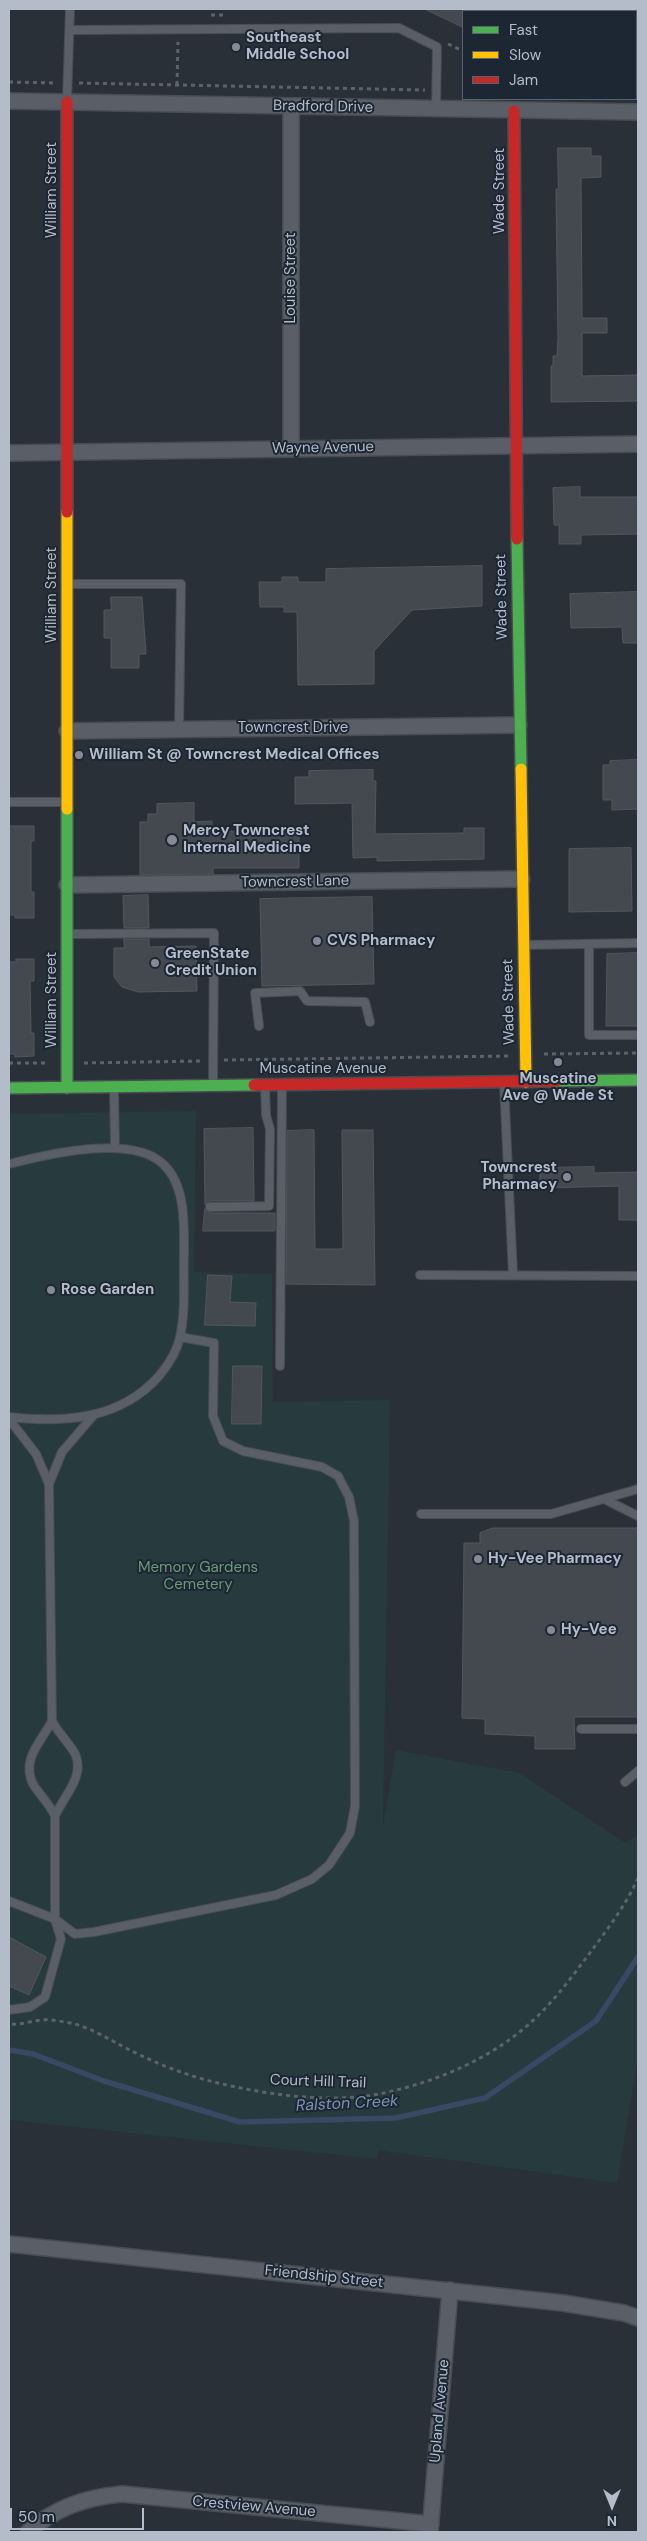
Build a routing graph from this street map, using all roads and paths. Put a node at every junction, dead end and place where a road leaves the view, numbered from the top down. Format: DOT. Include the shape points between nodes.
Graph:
graph roads {
  1 [pos="70,9"];
  2 [pos="70,30"];
  3 [pos="9,82"];
  4 [pos="68,83"];
  5 [pos="436,90"];
  6 [pos="9,101"];
  7 [pos="66,102"];
  8 [pos="514,105"];
  9 [pos="291,107"];
  10 [pos="436,110"];
  11 [pos="638,112"];
  12 [pos="638,444"];
  13 [pos="515,445"];
  14 [pos="291,449"];
  15 [pos="67,452"];
  16 [pos="9,453"];
  17 [pos="67,584"];
  18 [pos="519,725"];
  19 [pos="179,729"];
  20 [pos="67,731"];
  21 [pos="9,802"];
  22 [pos="67,802"];
  23 [pos="522,879"];
  24 [pos="67,885"];
  25 [pos="67,934"];
  26 [pos="638,943"];
  27 [pos="589,944"];
  28 [pos="523,945"];
  29 [pos="370,1022"];
  30 [pos="259,1026"];
  31 [pos="638,1035"];
  32 [pos="638,1053"];
  33 [pos="524,1056"];
  34 [pos="212,1061"];
  35 [pos="9,1063"];
  36 [pos="67,1063"];
  37 [pos="638,1080"];
  38 [pos="504,1082"];
  39 [pos="526,1082"];
  40 [pos="265,1085"];
  41 [pos="282,1085"];
  42 [pos="213,1086"];
  43 [pos="114,1087"];
  44 [pos="9,1088"];
  45 [pos="67,1088"];
  46 [pos="115,1147"];
  47 [pos="9,1164"];
  48 [pos="210,1207"];
  49 [pos="420,1275"];
  50 [pos="513,1275"];
  51 [pos="638,1276"];
  52 [pos="180,1337"];
  53 [pos="280,1366"];
  54 [pos="93,1416"];
  55 [pos="9,1418"];
  56 [pos="49,1484"];
  57 [pos="638,1490"];
  58 [pos="604,1499"];
  59 [pos="421,1514"];
  60 [pos="638,1516"];
  61 [pos="52,1721"];
  62 [pos="581,1729"];
  63 [pos="638,1729"];
  64 [pos="638,1771"];
  65 [pos="625,1782"];
  66 [pos="55,1816"];
  67 [pos="638,1878"];
  68 [pos="9,1901"];
  69 [pos="55,1919"];
  70 [pos="9,2010"];
  71 [pos="9,2023"];
  72 [pos="9,2244"];
  73 [pos="450,2290"];
  74 [pos="638,2318"];
  75 [pos="430,2528"];
  76 [pos="28,2532"];
  1 -- 2 [label="lane"];
  2 -- 4 [label="lane"];
  2 -- 5 [label="lane" via="399,28 437,47"];
  3 -- 4 [label="path"];
  4 -- 5 [label="path"];
  4 -- 7 [label="lane"];
  5 -- 10 [label="lane"];
  6 -- 7 [label="street, Bradford Drive"];
  7 -- 9 [label="street, Bradford Drive"];
  7 -- 15 [label="street, William Street"];
  8 -- 10 [label="street, Bradford Drive"];
  8 -- 11 [label="street, Bradford Drive"];
  8 -- 13 [label="street, Wade Street"];
  9 -- 10 [label="street, Bradford Drive"];
  9 -- 14 [label="street, Louise Street"];
  12 -- 13 [label="street, Wayne Avenue"];
  13 -- 14 [label="street, Wayne Avenue"];
  13 -- 18 [label="street, Wade Street"];
  14 -- 15 [label="street, Wayne Avenue"];
  15 -- 16 [label="street, Wayne Avenue"];
  15 -- 17 [label="street, William Street"];
  17 -- 19 [label="lane" via="181,584"];
  17 -- 20 [label="street, William Street"];
  18 -- 19 [label="street, Towncrest Drive"];
  18 -- 23 [label="street, Wade Street"];
  19 -- 20 [label="street, Towncrest Drive"];
  20 -- 22 [label="street, William Street"];
  21 -- 22 [label="lane"];
  22 -- 24 [label="street, William Street"];
  23 -- 24 [label="street, Towncrest Lane"];
  23 -- 28 [label="street, Wade Street"];
  24 -- 25 [label="street, William Street"];
  25 -- 34 [label="lane" via="214,933"];
  25 -- 36 [label="street, William Street"];
  26 -- 27 [label="lane"];
  27 -- 28 [label="lane"];
  27 -- 31 [label="lane" via="589,1035"];
  28 -- 33 [label="street, Wade Street"];
  29 -- 30 [label="lane" via="365,1002 307,1001 300,991 255,993"];
  32 -- 33 [label="path"];
  33 -- 34 [label="path"];
  33 -- 39 [label="street, Wade Street"];
  34 -- 36 [label="path"];
  34 -- 42 [label="lane"];
  35 -- 36 [label="path"];
  36 -- 45 [label="street, William Street"];
  37 -- 39 [label="street, Muscatine Avenue"];
  38 -- 39 [label="street, Muscatine Avenue"];
  38 -- 41 [label="street, Muscatine Avenue"];
  38 -- 50 [label="lane"];
  40 -- 41 [label="street, Muscatine Avenue"];
  40 -- 42 [label="street, Muscatine Avenue"];
  40 -- 48 [label="lane" via="266,1116 270,1129 269,1206"];
  41 -- 53 [label="lane"];
  42 -- 43 [label="street, Muscatine Avenue"];
  43 -- 45 [label="street, Muscatine Avenue"];
  43 -- 46 [label="lane"];
  44 -- 45 [label="street, Muscatine Avenue"];
  46 -- 47 [label="lane"];
  46 -- 52 [label="lane" via="143,1153 163,1163 176,1182 184,1245"];
  49 -- 50 [label="lane"];
  50 -- 51 [label="lane"];
  52 -- 54 [label="lane" via="176,1353 141,1394 115,1410"];
  52 -- 69 [label="lane" via="214,1343 213,1416 223,1441 244,1451 322,1467 338,1476 349,1497 354,1521 355,1797 350,1833 329,1865 312,1879 276,1895 75,1934"];
  54 -- 55 [label="lane"];
  54 -- 56 [label="lane" via="62,1452"];
  55 -- 56 [label="lane" via="36,1454"];
  56 -- 61 [label="lane"];
  57 -- 58 [label="lane"];
  58 -- 59 [label="lane" via="551,1514"];
  58 -- 60 [label="lane"];
  61 -- 66 [label="lane" via="30,1757 28,1769 34,1785"];
  61 -- 66 [label="lane" via="58,1734 76,1755 78,1768 76,1780"];
  62 -- 63 [label="lane"];
  64 -- 65 [label="lane"];
  66 -- 69 [label="lane"];
  67 -- 71 [label="path, Court Hill Trail" via="621,1909 564,1986 523,2030 482,2058 446,2074 378,2094 294,2095 213,2082 140,2055 74,2024 44,2020"];
  68 -- 69 [label="lane"];
  69 -- 70 [label="lane" via="61,1939 45,1997 30,2007"];
  72 -- 73 [label="street, Friendship Street"];
  73 -- 74 [label="street, Friendship Street" via="563,2303"];
  73 -- 75 [label="street, Upland Avenue"];
  75 -- 76 [label="street, Crestview Avenue" via="122,2494 66,2506"];
}
